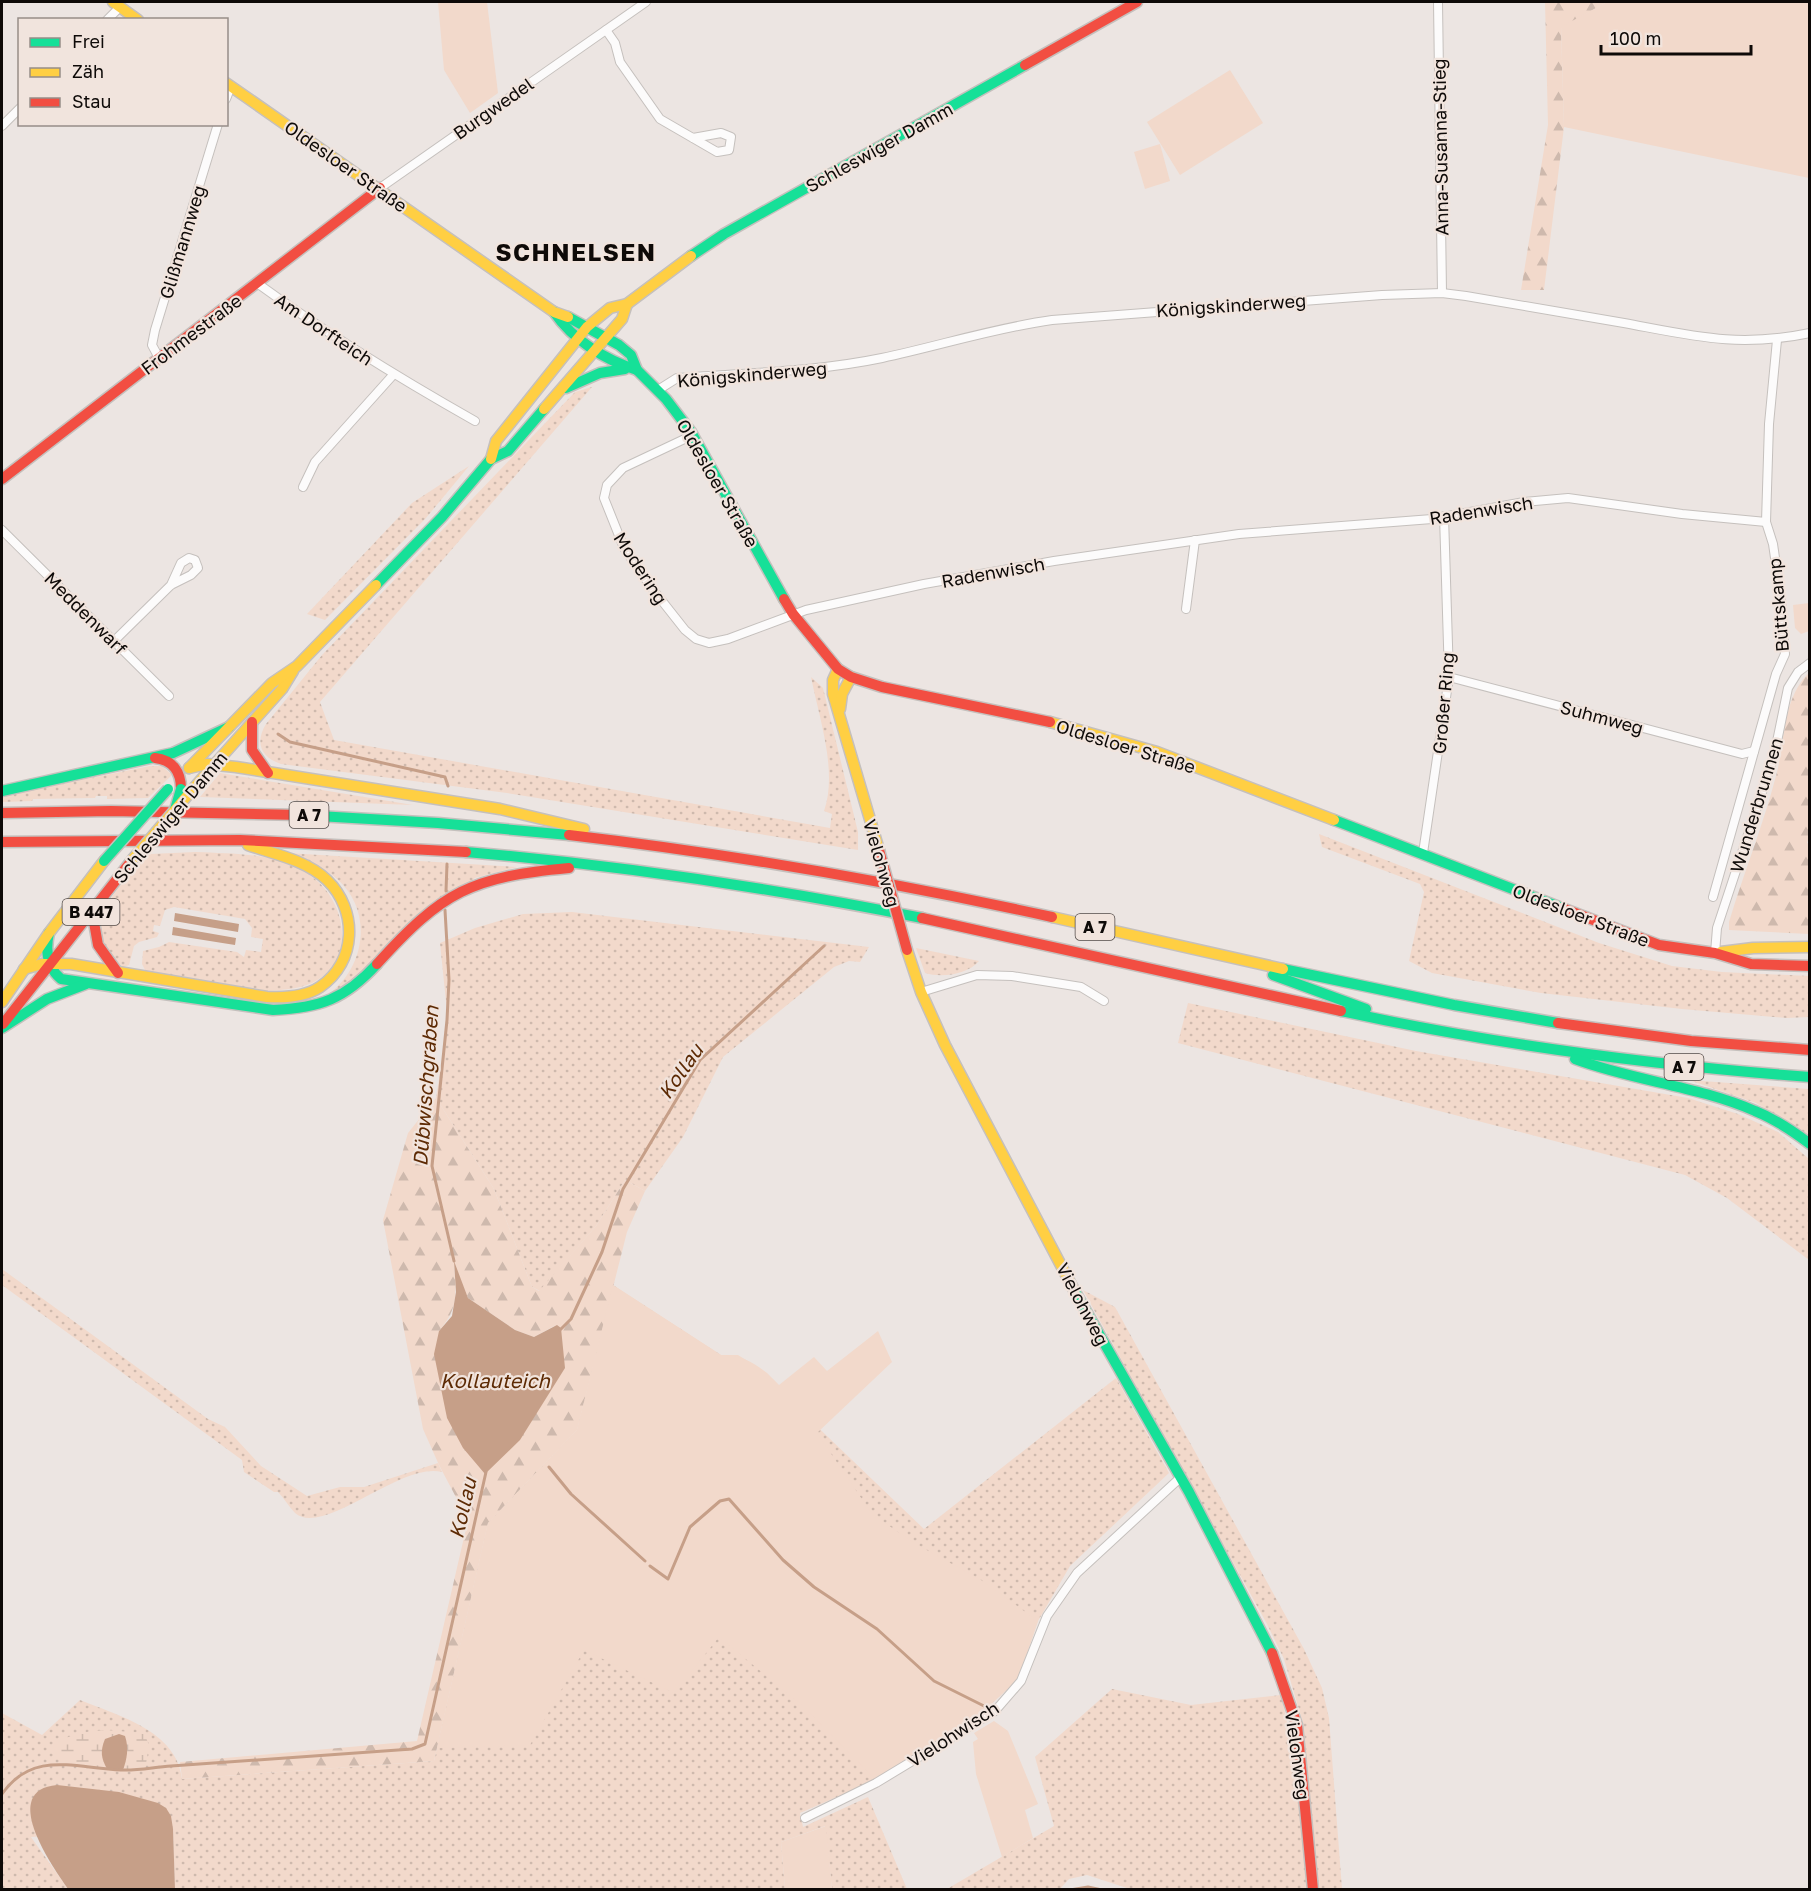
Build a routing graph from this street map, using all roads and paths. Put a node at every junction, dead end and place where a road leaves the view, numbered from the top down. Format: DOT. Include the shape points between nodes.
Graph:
graph roads {
  1 [pos="646,2"];
  2 [pos="1137,2"];
  3 [pos="1437,2"];
  4 [pos="116,4"];
  5 [pos="108,18"];
  6 [pos="135,18"];
  7 [pos="606,30"];
  8 [pos="229,85"];
  9 [pos="18,110"];
  10 [pos="2,126"];
  11 [pos="217,126"];
  12 [pos="693,138"];
  13 [pos="380,188"];
  14 [pos="257,283"];
  15 [pos="1442,293"];
  16 [pos="627,304"];
  17 [pos="554,312"];
  18 [pos="587,327"];
  19 [pos="1809,333"];
  20 [pos="579,336"];
  21 [pos="606,338"];
  22 [pos="1777,340"];
  23 [pos="596,349"];
  24 [pos="159,358"];
  25 [pos="634,369"];
  26 [pos="393,375"];
  27 [pos="561,390"];
  28 [pos="658,390"];
  29 [pos="475,421"];
  30 [pos="693,435"];
  31 [pos="491,459"];
  32 [pos="2,479"];
  33 [pos="303,487"];
  34 [pos="1444,516"];
  35 [pos="1766,522"];
  36 [pos="2,530"];
  37 [pos="1195,540"];
  38 [pos="171,585"];
  39 [pos="1186,609"];
  40 [pos="794,614"];
  41 [pos="114,640"];
  42 [pos="1809,663"];
  43 [pos="297,666"];
  44 [pos="838,669"];
  45 [pos="851,677"];
  46 [pos="1449,677"];
  47 [pos="169,696"];
  48 [pos="841,716"];
  49 [pos="252,722"];
  50 [pos="230,727"];
  51 [pos="1754,751"];
  52 [pos="155,758"];
  53 [pos="214,764"];
  54 [pos="189,768"];
  55 [pos="268,772"];
  56 [pos="180,777"];
  57 [pos="2,791"];
  58 [pos="2,813"];
  59 [pos="174,813"];
  60 [pos="615,839"];
  61 [pos="234,840"];
  62 [pos="2,842"];
  63 [pos="1423,853"];
  64 [pos="600,865"];
  65 [pos="1713,897"];
  66 [pos="92,910"];
  67 [pos="49,933"];
  68 [pos="1809,947"];
  69 [pos="1715,953"];
  70 [pos="1220,955"];
  71 [pos="50,964"];
  72 [pos="1809,966"];
  73 [pos="24,969"];
  74 [pos="118,973"];
  75 [pos="89,983"];
  76 [pos="1217,984"];
  77 [pos="1315,990"];
  78 [pos="921,992"];
  79 [pos="1414,996"];
  80 [pos="1104,1001"];
  81 [pos="2,1002"];
  82 [pos="1409,1024"];
  83 [pos="2,1027"];
  84 [pos="1809,1050"];
  85 [pos="1559,1051"];
  86 [pos="1809,1077"];
  87 [pos="1809,1144"];
  88 [pos="1180,1478"];
  89 [pos="805,1818"];
  90 [pos="1313,1890"];
  1 -- 7 [label="street, Burgwedel"];
  2 -- 16 [label="main road, Schleswiger Damm" via="724,234"];
  3 -- 15 [label="street, Anna-Susanna-Stieg"];
  4 -- 5 [label="street"];
  4 -- 6 [label="main road"];
  7 -- 12 [label="street" via="615,43 620,62 660,119"];
  7 -- 13 [label="street, Burgwedel"];
  8 -- 13 [label="main road, Oldesloer Straße"];
  9 -- 10 [label="street"];
  11 -- 24 [label="street, Glißmannweg" via="155,330 152,345"];
  13 -- 14 [label="main road, Frohmestraße"];
  13 -- 17 [label="main road, Oldesloer Straße"];
  14 -- 24 [label="main road, Frohmestraße"];
  14 -- 26 [label="street, Am Dorfteich"];
  15 -- 22 [label="street, Königskinderweg" via="1684,335 1744,342"];
  15 -- 28 [label="street, Königskinderweg" via="1052,320 822,368 677,378"];
  16 -- 18 [label="main road, Schleswiger Damm" via="610,308"];
  16 -- 21 [label="main road, Schleswiger Damm" via="622,319"];
  17 -- 18 [label="main road, Oldesloer Straße"];
  17 -- 20 [label="main road, Oldesloer Straße" via="559,322"];
  18 -- 20 [label="main road, Schleswiger Damm"];
  18 -- 21 [label="main road, Oldesloer Straße"];
  19 -- 22 [label="street, Königskinderweg"];
  20 -- 23 [label="main road, Oldesloer Straße"];
  20 -- 31 [label="main road, Schleswiger Damm" via="496,441"];
  21 -- 23 [label="main road, Schleswiger Damm"];
  21 -- 25 [label="main road, Oldesloer Straße" via="631,355"];
  22 -- 35 [label="street, Büttskamp"];
  23 -- 25 [label="main road, Oldesloer Straße" via="621,367"];
  23 -- 27 [label="main road, Schleswiger Damm"];
  24 -- 32 [label="main road, Frohmestraße"];
  25 -- 27 [label="main road" via="600,373"];
  25 -- 28 [label="main road, Oldesloer Straße"];
  26 -- 29 [label="street, Am Dorfteich"];
  26 -- 33 [label="street, Am Dorfteich" via="315,462"];
  27 -- 31 [label="main road, Schleswiger Damm" via="508,451"];
  28 -- 30 [label="main road, Oldesloer Straße"];
  30 -- 40 [label="main road, Oldesloer Straße"];
  30 -- 40 [label="street, Modering" via="623,468 607,485 606,506 624,548 680,625 700,640 718,642"];
  31 -- 43 [label="main road, Schleswiger Damm" via="442,517"];
  34 -- 35 [label="street, Radenwisch" via="1568,498"];
  34 -- 37 [label="street, Radenwisch"];
  34 -- 46 [label="street, Großer Ring"];
  35 -- 51 [label="street, Büttskamp" via="1780,588 1785,654"];
  36 -- 41 [label="street, Meddenwarf"];
  37 -- 39 [label="street"];
  37 -- 40 [label="street, Radenwisch" via="924,584"];
  38 -- 41 [label="street"];
  40 -- 44 [label="main road, Oldesloer Straße"];
  41 -- 47 [label="street, Meddenwarf"];
  42 -- 69 [label="street, Wunderbrunnen" via="1793,678 1786,694 1774,756 1717,928"];
  43 -- 49 [label="main road, Schleswiger Damm"];
  43 -- 50 [label="main road, Schleswiger Damm" via="272,683"];
  44 -- 45 [label="main road, Oldesloer Straße"];
  44 -- 48 [label="main road, Vielohweg" via="832,686"];
  45 -- 48 [label="main road, Vielohweg" via="840,698"];
  45 -- 63 [label="main road, Oldesloer Straße" via="1109,736"];
  46 -- 51 [label="street, Suhmweg" via="1742,754"];
  46 -- 63 [label="street, Großer Ring"];
  48 -- 78 [label="main road, Vielohweg, bridge"];
  49 -- 53 [label="main road, Schleswiger Damm"];
  49 -- 55 [label="main road" via="250,750"];
  50 -- 52 [label="main road"];
  50 -- 54 [label="main road, Schleswiger Damm"];
  51 -- 65 [label="street, Büttskamp"];
  52 -- 56 [label="main road" via="169,761"];
  52 -- 57 [label="main road"];
  53 -- 54 [label="main road"];
  53 -- 55 [label="main road"];
  53 -- 59 [label="main road, Schleswiger Damm, bridge"];
  54 -- 56 [label="main road, Schleswiger Damm / B 447"];
  55 -- 60 [label="main road" via="500,809 571,824"];
  56 -- 59 [label="main road, bridge"];
  56 -- 67 [label="main road, Schleswiger Damm / B 447, bridge" via="104,861"];
  58 -- 60 [label="main road, A 7" via="327,815"];
  59 -- 66 [label="main road, Schleswiger Damm / B 447, bridge"];
  60 -- 70 [label="main road, A 7" via="873,880"];
  61 -- 62 [label="main road, A 7"];
  61 -- 64 [label="main road, A 7" via="454,850"];
  61 -- 74 [label="main road" via="300,864 319,874 338,892 348,914 350,938 334,975 306,993 279,997"];
  63 -- 69 [label="main road, Oldesloer Straße" via="1659,945"];
  64 -- 75 [label="main road" via="508,874 459,891 419,918 351,990 333,1001 303,1010 273,1010"];
  64 -- 76 [label="main road, A 7" via="908,915"];
  66 -- 71 [label="main road, Schleswiger Damm / B 447"];
  66 -- 74 [label="main road" via="98,949"];
  67 -- 71 [label="main road" via="46,945"];
  67 -- 73 [label="main road, Schleswiger Damm / B 447"];
  68 -- 69 [label="main road, Oldesloer Straße"];
  69 -- 72 [label="main road, Oldesloer Straße" via="1751,964"];
  70 -- 77 [label="main road, A 7"];
  70 -- 79 [label="main road, A 7"];
  71 -- 73 [label="main road"];
  71 -- 74 [label="main road"];
  71 -- 75 [label="main road" via="61,979"];
  71 -- 83 [label="main road, Schleswiger Damm / B 447"];
  73 -- 81 [label="main road, Schleswiger Damm / B 447"];
  75 -- 83 [label="main road" via="47,999"];
  76 -- 77 [label="main road, A 7"];
  76 -- 82 [label="main road, A 7"];
  77 -- 79 [label="main road, A 7"];
  77 -- 82 [label="main road, A 7"];
  78 -- 80 [label="street" via="977,975 1012,976 1081,987"];
  78 -- 88 [label="main road, Vielohweg" via="1080,1300"];
  79 -- 84 [label="main road, A 7" via="1584,1026"];
  82 -- 85 [label="main road, A 7"];
  85 -- 86 [label="main road, A 7" via="1660,1065"];
  85 -- 87 [label="main road" via="1601,1070 1694,1090 1744,1106 1768,1116"];
  88 -- 89 [label="street, Vielohwisch" via="1077,1574 1047,1616 1021,1681 995,1711 876,1783"];
  88 -- 90 [label="main road, Vielohweg" via="1261,1628 1289,1695 1301,1754"];
}
